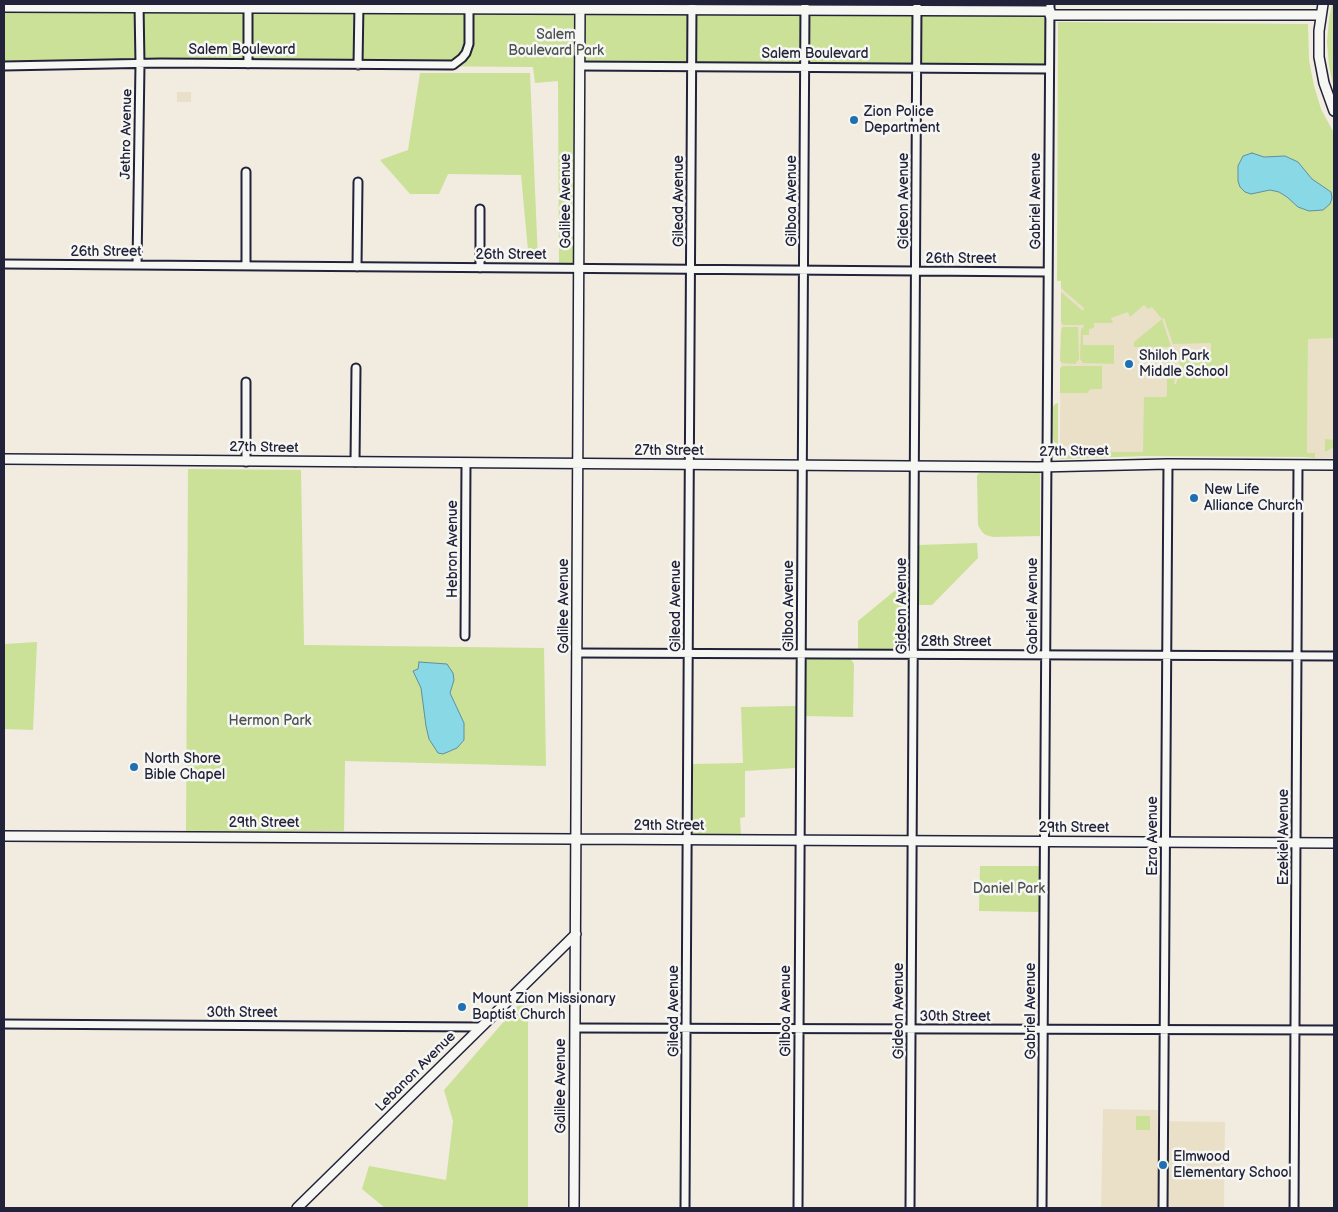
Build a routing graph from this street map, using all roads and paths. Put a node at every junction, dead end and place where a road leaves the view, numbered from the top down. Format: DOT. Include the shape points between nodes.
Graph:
graph roads {
  1 [pos="1323,4"];
  2 [pos="28,6"];
  3 [pos="139,6"];
  4 [pos="248,6"];
  5 [pos="358,6"];
  6 [pos="468,6"];
  7 [pos="4,7"];
  8 [pos="580,7"];
  9 [pos="692,7"];
  10 [pos="805,7"];
  11 [pos="917,7"];
  12 [pos="1050,10"];
  13 [pos="1321,15"];
  14 [pos="140,64"];
  15 [pos="248,64"];
  16 [pos="358,65"];
  17 [pos="4,66"];
  18 [pos="580,66"];
  19 [pos="692,66"];
  20 [pos="805,67"];
  21 [pos="917,68"];
  22 [pos="1049,69"];
  23 [pos="1334,111"];
  24 [pos="246,172"];
  25 [pos="358,182"];
  26 [pos="480,209"];
  27 [pos="4,264"];
  28 [pos="137,265"];
  29 [pos="246,266"];
  30 [pos="357,267"];
  31 [pos="480,268"];
  32 [pos="579,269"];
  33 [pos="691,270"];
  34 [pos="804,270"];
  35 [pos="916,271"];
  36 [pos="1048,272"];
  37 [pos="356,368"];
  38 [pos="246,382"];
  39 [pos="4,459"];
  40 [pos="246,462"];
  41 [pos="355,462"];
  42 [pos="466,463"];
  43 [pos="578,464"];
  44 [pos="1168,464"];
  45 [pos="690,465"];
  46 [pos="1298,465"];
  47 [pos="1334,465"];
  48 [pos="802,466"];
  49 [pos="915,466"];
  50 [pos="1047,467"];
  51 [pos="465,636"];
  52 [pos="577,652"];
  53 [pos="688,653"];
  54 [pos="801,654"];
  55 [pos="914,654"];
  56 [pos="1046,655"];
  57 [pos="1167,655"];
  58 [pos="1297,656"];
  59 [pos="1334,656"];
  60 [pos="4,836"];
  61 [pos="576,839"];
  62 [pos="687,840"];
  63 [pos="800,840"];
  64 [pos="912,841"];
  65 [pos="1044,842"];
  66 [pos="1166,842"];
  67 [pos="1296,843"];
  68 [pos="1334,843"];
  69 [pos="576,934"];
  70 [pos="4,1024"];
  71 [pos="481,1027"];
  72 [pos="575,1028"];
  73 [pos="686,1028"];
  74 [pos="799,1029"];
  75 [pos="911,1029"];
  76 [pos="1043,1029"];
  77 [pos="1164,1030"];
  78 [pos="1295,1030"];
  79 [pos="1334,1030"];
  80 [pos="297,1208"];
  81 [pos="574,1208"];
  82 [pos="685,1208"];
  83 [pos="798,1208"];
  84 [pos="910,1208"];
  85 [pos="1042,1208"];
  86 [pos="1163,1208"];
  87 [pos="1294,1208"];
  1 -- 13 [label="street"];
  2 -- 3 [label="street"];
  2 -- 7 [label="street"];
  3 -- 4 [label="street"];
  3 -- 14 [label="street, Jethro Avenue"];
  4 -- 5 [label="street"];
  4 -- 15 [label="street"];
  5 -- 6 [label="street"];
  5 -- 16 [label="street"];
  6 -- 8 [label="street"];
  6 -- 16 [label="street, Salem Boulevard" via="469,44 466,53 453,65"];
  8 -- 9 [label="street"];
  8 -- 18 [label="street, Galilee Avenue"];
  9 -- 10 [label="street"];
  9 -- 19 [label="street, Gilead Avenue"];
  10 -- 11 [label="street"];
  10 -- 20 [label="street, Gilboa Avenue"];
  11 -- 12 [label="street"];
  11 -- 21 [label="street, Gideon Avenue"];
  12 -- 13 [label="street"];
  12 -- 22 [label="street, Gabriel Avenue"];
  13 -- 23 [label="street" via="1318,40 1320,66"];
  14 -- 15 [label="street, Salem Boulevard"];
  14 -- 17 [label="street, Salem Boulevard"];
  14 -- 28 [label="street, Jethro Avenue"];
  15 -- 16 [label="street, Salem Boulevard"];
  18 -- 19 [label="street, Salem Boulevard"];
  18 -- 32 [label="street, Galilee Avenue"];
  19 -- 20 [label="street, Salem Boulevard"];
  19 -- 33 [label="street, Gilead Avenue"];
  20 -- 21 [label="street, Salem Boulevard"];
  20 -- 34 [label="street, Gilboa Avenue"];
  21 -- 22 [label="street, Salem Boulevard"];
  21 -- 35 [label="street, Gideon Avenue"];
  22 -- 36 [label="street, Gabriel Avenue"];
  24 -- 29 [label="street"];
  25 -- 30 [label="street"];
  26 -- 31 [label="street"];
  27 -- 28 [label="street, 26th Street"];
  28 -- 29 [label="street, 26th Street"];
  29 -- 30 [label="street, 26th Street"];
  30 -- 31 [label="street, 26th Street"];
  31 -- 32 [label="street, 26th Street"];
  32 -- 33 [label="street, 26th Street"];
  32 -- 43 [label="street, Galilee Avenue"];
  33 -- 34 [label="street, 26th Street"];
  33 -- 45 [label="street, Gilead Avenue"];
  34 -- 35 [label="street, 26th Street"];
  34 -- 48 [label="street, Gilboa Avenue"];
  35 -- 36 [label="street, 26th Street"];
  35 -- 49 [label="street, Gideon Avenue"];
  36 -- 50 [label="street, Gabriel Avenue"];
  37 -- 41 [label="street"];
  38 -- 40 [label="street"];
  39 -- 40 [label="street, 27th Street"];
  40 -- 41 [label="street, 27th Street"];
  41 -- 42 [label="street, 27th Street"];
  42 -- 43 [label="street, 27th Street"];
  42 -- 51 [label="street, Hebron Avenue"];
  43 -- 45 [label="street, 27th Street"];
  43 -- 52 [label="street, Galilee Avenue"];
  44 -- 46 [label="street, 27th Street"];
  44 -- 50 [label="street, 27th Street"];
  44 -- 57 [label="street, Ezra Avenue"];
  45 -- 48 [label="street, 27th Street"];
  45 -- 53 [label="street, Gilead Avenue"];
  46 -- 47 [label="street, 27th Street"];
  46 -- 58 [label="street, Ezekiel Avenue"];
  48 -- 49 [label="street, 27th Street"];
  48 -- 54 [label="street, Gilboa Avenue"];
  49 -- 50 [label="street, 27th Street"];
  49 -- 55 [label="street, Gideon Avenue"];
  50 -- 56 [label="street, Gabriel Avenue"];
  52 -- 53 [label="street, 28th Street"];
  52 -- 61 [label="street, Galilee Avenue"];
  53 -- 54 [label="street, 28th Street"];
  53 -- 62 [label="street, Gilead Avenue"];
  54 -- 55 [label="street, 28th Street"];
  54 -- 63 [label="street, Gilboa Avenue"];
  55 -- 56 [label="street, 28th Street"];
  55 -- 64 [label="street, Gideon Avenue"];
  56 -- 57 [label="street, 28th Street"];
  56 -- 65 [label="street, Gabriel Avenue"];
  57 -- 58 [label="street, 28th Street"];
  57 -- 66 [label="street, Ezra Avenue"];
  58 -- 59 [label="street, 28th Street"];
  58 -- 67 [label="street, Ezekiel Avenue"];
  60 -- 61 [label="street, 29th Street"];
  61 -- 62 [label="street, 29th Street"];
  61 -- 69 [label="street, Galilee Avenue"];
  62 -- 63 [label="street, 29th Street"];
  62 -- 73 [label="street, Gilead Avenue"];
  63 -- 64 [label="street, 29th Street"];
  63 -- 74 [label="street, Gilboa Avenue"];
  64 -- 65 [label="street, 29th Street"];
  64 -- 75 [label="street, Gideon Avenue"];
  65 -- 66 [label="street, 29th Street"];
  65 -- 76 [label="street, Gabriel Avenue"];
  66 -- 67 [label="street, 29th Street"];
  66 -- 77 [label="street, Ezra Avenue"];
  67 -- 68 [label="street, 29th Street"];
  67 -- 78 [label="street, Ezekiel Avenue"];
  69 -- 71 [label="street, Lebanon Avenue"];
  69 -- 72 [label="street, Galilee Avenue"];
  70 -- 71 [label="street, 30th Street"];
  71 -- 80 [label="street, Lebanon Avenue"];
  72 -- 73 [label="street, 30th Street"];
  72 -- 81 [label="street, Galilee Avenue"];
  73 -- 74 [label="street, 30th Street"];
  73 -- 82 [label="street, Gilead Avenue"];
  74 -- 75 [label="street, 30th Street"];
  74 -- 83 [label="street, Gilboa Avenue"];
  75 -- 76 [label="street, 30th Street"];
  75 -- 84 [label="street, Gideon Avenue"];
  76 -- 77 [label="street, 30th Street"];
  76 -- 85 [label="street, Gabriel Avenue"];
  77 -- 78 [label="street, 30th Street"];
  77 -- 86 [label="street, Ezra Avenue"];
  78 -- 79 [label="street, 30th Street"];
  78 -- 87 [label="street, Ezekiel Avenue"];
}
